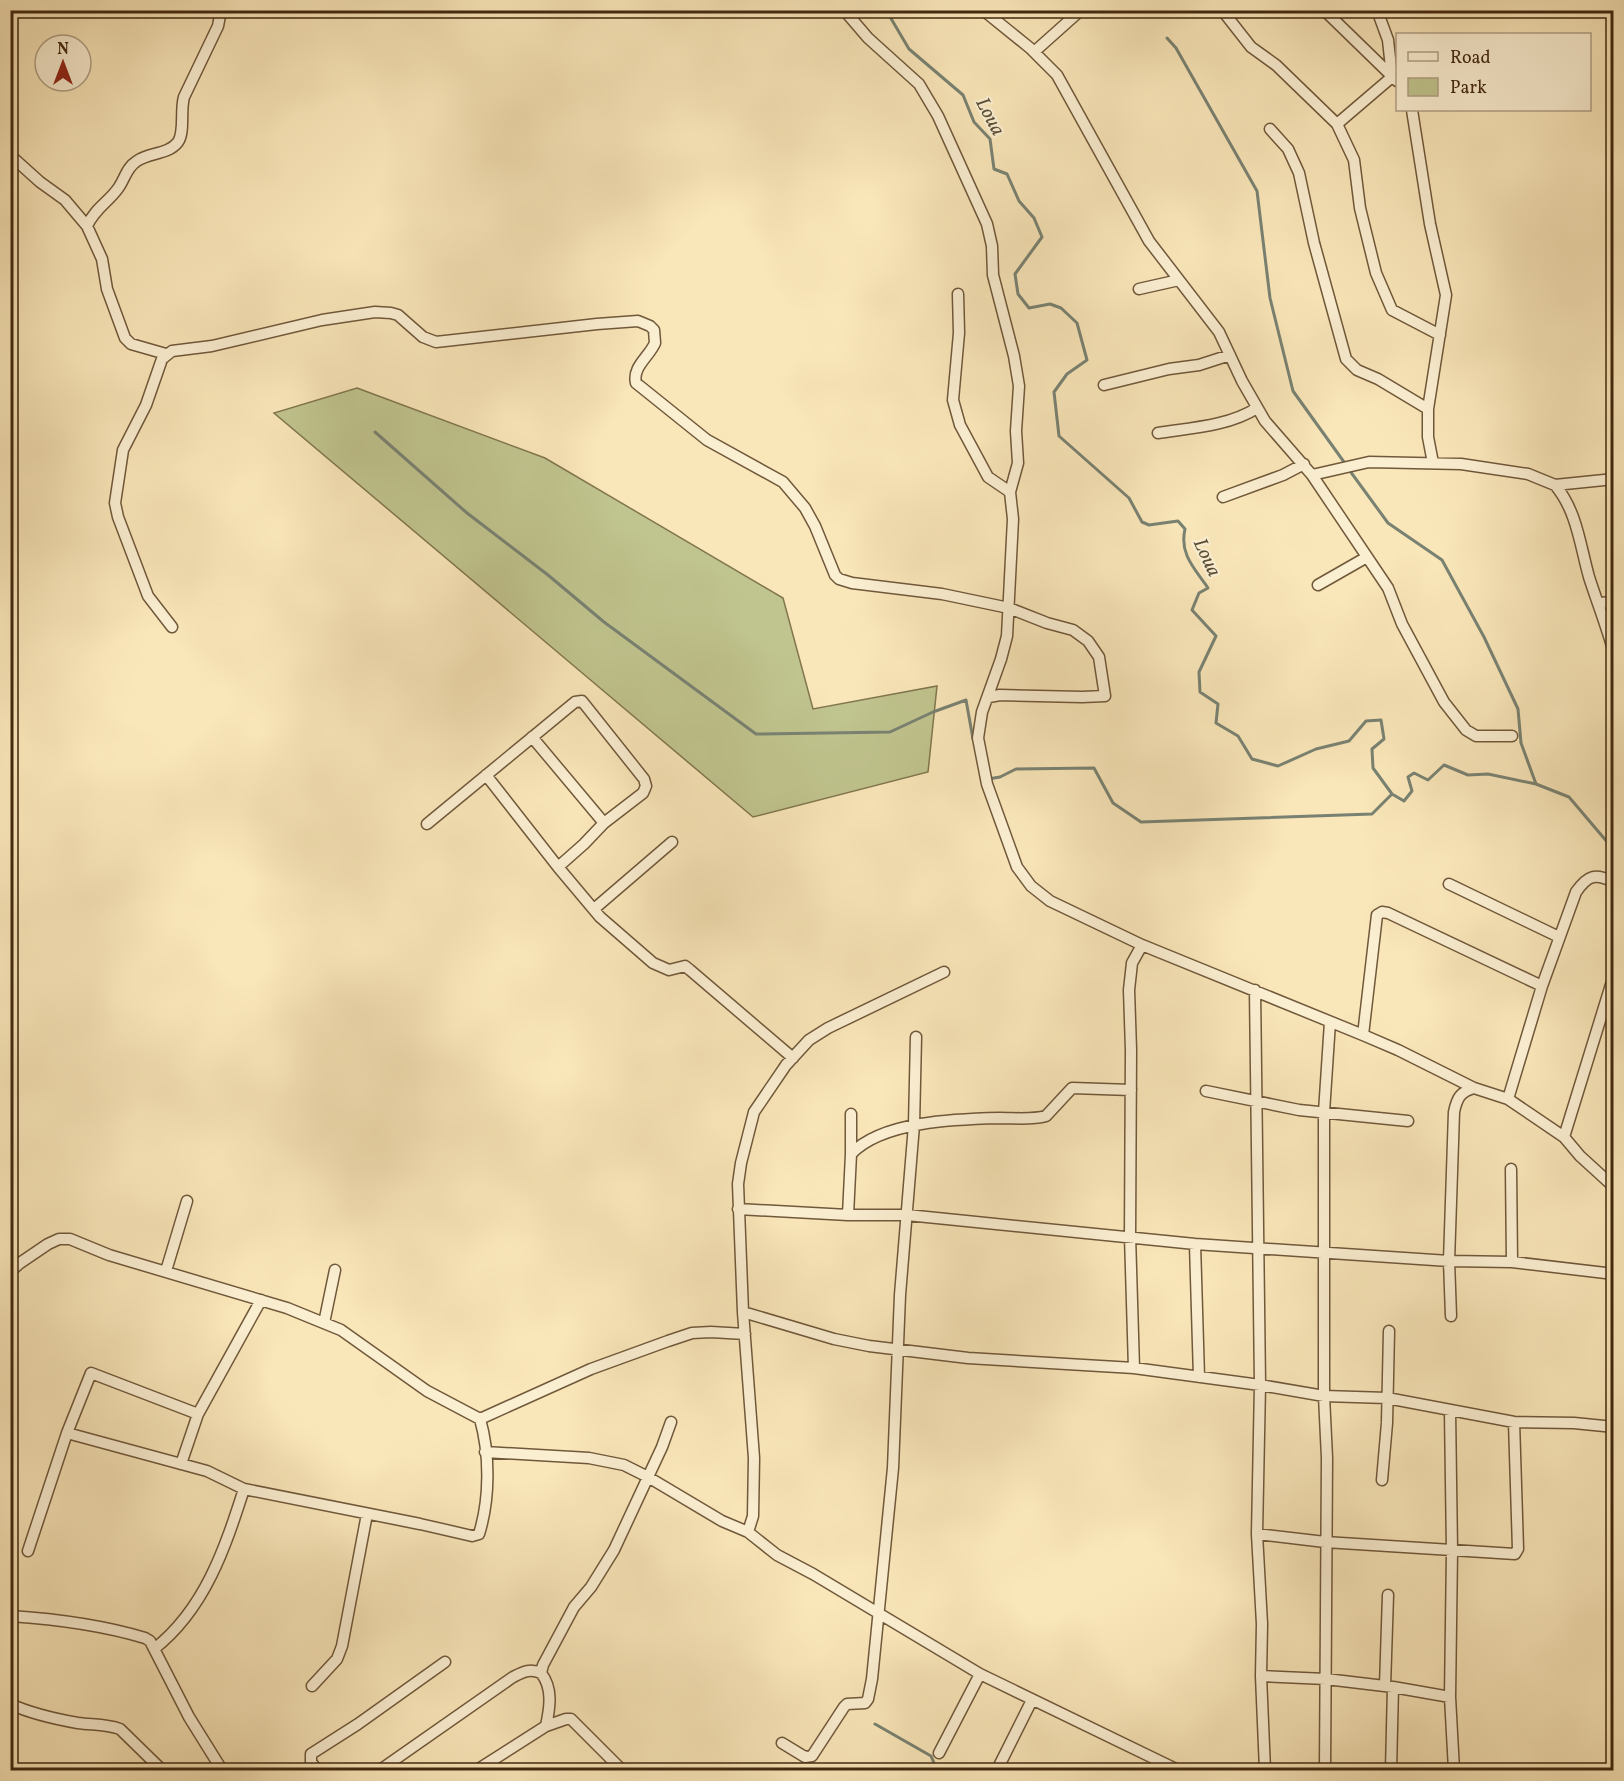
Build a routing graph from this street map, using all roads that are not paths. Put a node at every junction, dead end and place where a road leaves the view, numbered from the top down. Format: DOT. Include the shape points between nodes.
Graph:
graph roads {
  1 [pos="221,10"];
  2 [pos="844,10"];
  3 [pos="984,10"];
  4 [pos="1081,10"];
  5 [pos="1222,10"];
  6 [pos="1324,10"];
  7 [pos="1377,10"];
  8 [pos="1034,52"];
  9 [pos="1395,79"];
  10 [pos="1412,111"];
  11 [pos="1337,124"];
  12 [pos="1270,129"];
  13 [pos="10,155"];
  14 [pos="87,226"];
  15 [pos="1179,280"];
  16 [pos="1139,289"];
  17 [pos="958,294"];
  18 [pos="1440,335"];
  19 [pos="166,354"];
  20 [pos="1230,355"];
  21 [pos="1104,385"];
  22 [pos="1257,408"];
  23 [pos="1428,409"];
  24 [pos="1158,433"];
  25 [pos="1433,463"];
  26 [pos="1304,464"];
  27 [pos="1312,475"];
  28 [pos="1614,479"];
  29 [pos="1555,485"];
  30 [pos="1010,492"];
  31 [pos="1222,496"];
  32 [pos="1367,557"];
  33 [pos="1318,585"];
  34 [pos="1614,602"];
  35 [pos="1599,603"];
  36 [pos="1009,608"];
  37 [pos="172,627"];
  38 [pos="1614,653"];
  39 [pos="988,698"];
  40 [pos="1512,736"];
  41 [pos="532,738"];
  42 [pos="486,775"];
  43 [pos="604,823"];
  44 [pos="427,824"];
  45 [pos="672,842"];
  46 [pos="558,867"];
  47 [pos="1614,882"];
  48 [pos="1449,885"];
  49 [pos="594,909"];
  50 [pos="1559,936"];
  51 [pos="1142,945"];
  52 [pos="944,972"];
  53 [pos="1614,975"];
  54 [pos="1542,987"];
  55 [pos="1255,990"];
  56 [pos="1330,1022"];
  57 [pos="1363,1035"];
  58 [pos="916,1038"];
  59 [pos="793,1058"];
  60 [pos="1474,1088"];
  61 [pos="1131,1090"];
  62 [pos="1206,1090"];
  63 [pos="1508,1099"];
  64 [pos="1256,1100"];
  65 [pos="1324,1112"];
  66 [pos="850,1114"];
  67 [pos="1408,1121"];
  68 [pos="914,1125"];
  69 [pos="1564,1137"];
  70 [pos="851,1154"];
  71 [pos="1511,1168"];
  72 [pos="1614,1186"];
  73 [pos="187,1201"];
  74 [pos="738,1209"];
  75 [pos="848,1215"];
  76 [pos="907,1215"];
  77 [pos="1130,1236"];
  78 [pos="1195,1244"];
  79 [pos="1258,1248"];
  80 [pos="1324,1252"];
  81 [pos="1449,1261"];
  82 [pos="1512,1262"];
  83 [pos="335,1270"];
  84 [pos="166,1271"];
  85 [pos="10,1272"];
  86 [pos="1614,1274"];
  87 [pos="261,1300"];
  88 [pos="743,1312"];
  89 [pos="1451,1316"];
  90 [pos="324,1323"];
  91 [pos="1389,1331"];
  92 [pos="745,1334"];
  93 [pos="897,1350"];
  94 [pos="1134,1368"];
  95 [pos="1199,1377"];
  96 [pos="1260,1384"];
  97 [pos="1324,1396"];
  98 [pos="1387,1398"];
  99 [pos="1450,1411"];
  100 [pos="198,1414"];
  101 [pos="480,1419"];
  102 [pos="671,1422"];
  103 [pos="1514,1422"];
  104 [pos="1614,1427"];
  105 [pos="67,1433"];
  106 [pos="485,1452"];
  107 [pos="181,1464"];
  108 [pos="648,1477"];
  109 [pos="1382,1480"];
  110 [pos="244,1489"];
  111 [pos="367,1514"];
  112 [pos="748,1532"];
  113 [pos="1257,1534"];
  114 [pos="1325,1542"];
  115 [pos="28,1551"];
  116 [pos="1452,1551"];
  117 [pos="1388,1594"];
  118 [pos="879,1615"];
  119 [pos="10,1616"];
  120 [pos="154,1649"];
  121 [pos="444,1662"];
  122 [pos="541,1672"];
  123 [pos="980,1674"];
  124 [pos="1261,1676"];
  125 [pos="1326,1679"];
  126 [pos="312,1686"];
  127 [pos="1389,1687"];
  128 [pos="1450,1697"];
  129 [pos="1032,1700"];
  130 [pos="10,1704"];
  131 [pos="546,1726"];
  132 [pos="782,1743"];
  133 [pos="939,1753"];
  134 [pos="490,1766"];
  135 [pos="162,1770"];
  136 [pos="222,1770"];
  137 [pos="317,1770"];
  138 [pos="380,1770"];
  139 [pos="477,1770"];
  140 [pos="622,1770"];
  141 [pos="997,1770"];
  142 [pos="1178,1770"];
  143 [pos="1264,1770"];
  144 [pos="1325,1770"];
  145 [pos="1391,1770"];
  146 [pos="1454,1770"];
  1 -- 14 [label="street" via="218,26 184,97 181,137 167,151 135,161"];
  2 -- 30 [label="street" via="868,38 919,84 938,116 987,224 993,275 1019,386 1018,463"];
  3 -- 8 [label="street"];
  4 -- 8 [label="street"];
  5 -- 11 [label="street" via="1251,47 1276,65"];
  6 -- 9 [label="street"];
  7 -- 9 [label="street" via="1388,40"];
  8 -- 15 [label="street" via="1057,75 1149,241"];
  9 -- 11 [label="street"];
  10 -- 18 [label="street" via="1446,295"];
  11 -- 18 [label="street" via="1354,160 1360,208 1387,300 1392,310"];
  12 -- 23 [label="street" via="1288,149 1299,173 1347,359 1357,370"];
  13 -- 14 [label="street" via="65,200"];
  14 -- 19 [label="street" via="102,259 107,289 125,338 131,344"];
  15 -- 16 [label="street"];
  15 -- 20 [label="street" via="1219,332"];
  17 -- 30 [label="street" via="953,400 960,425 988,477"];
  18 -- 23 [label="street"];
  19 -- 36 [label="street" via="375,312 398,315 423,337 436,342 597,324 645,323 654,330 656,343 637,370 636,383 707,440 783,482 816,526 839,579"];
  19 -- 37 [label="street" via="123,450 115,502 148,597"];
  20 -- 21 [label="street"];
  20 -- 22 [label="street"];
  22 -- 24 [label="street" via="1226,421"];
  22 -- 26 [label="street"];
  23 -- 25 [label="street"];
  25 -- 27 [label="street" via="1369,462"];
  25 -- 29 [label="street" via="1528,474"];
  26 -- 27 [label="street"];
  26 -- 31 [label="street"];
  27 -- 32 [label="street"];
  28 -- 29 [label="street"];
  29 -- 35 [label="street" via="1566,499"];
  30 -- 36 [label="street" via="1013,519"];
  32 -- 33 [label="street"];
  32 -- 40 [label="street" via="1388,588 1402,624 1444,702 1466,730 1476,736"];
  34 -- 35 [label="street"];
  35 -- 38 [label="street"];
  36 -- 39 [label="street" via="1007,636"];
  36 -- 39 [label="street" via="1073,630 1088,642 1099,657 1105,696"];
  39 -- 51 [label="street" via="978,738 986,778 1017,867 1031,886 1050,901"];
  41 -- 42 [label="street"];
  41 -- 43 [label="street"];
  41 -- 43 [label="street" via="575,702 584,703 646,783 643,793"];
  42 -- 44 [label="street"];
  42 -- 46 [label="street"];
  43 -- 46 [label="street"];
  45 -- 49 [label="street"];
  46 -- 49 [label="street"];
  47 -- 50 [label="street" via="1601,876 1583,882"];
  48 -- 50 [label="street"];
  49 -- 59 [label="street" via="653,963 669,970 685,966"];
  50 -- 54 [label="street"];
  51 -- 55 [label="street"];
  51 -- 61 [label="street" via="1129,979"];
  52 -- 59 [label="street" via="828,1028 809,1040"];
  53 -- 69 [label="street"];
  54 -- 57 [label="street" via="1382,912 1377,915"];
  54 -- 63 [label="street"];
  55 -- 56 [label="street"];
  55 -- 64 [label="street"];
  56 -- 57 [label="street"];
  56 -- 65 [label="street"];
  57 -- 60 [label="street"];
  58 -- 68 [label="street"];
  59 -- 74 [label="street" via="754,1112 741,1163"];
  60 -- 63 [label="street"];
  60 -- 81 [label="street" via="1463,1091 1454,1112"];
  61 -- 68 [label="street" via="1072,1088 1050,1113 1041,1117"];
  61 -- 77 [label="street"];
  62 -- 64 [label="street"];
  63 -- 69 [label="street"];
  64 -- 65 [label="street"];
  64 -- 79 [label="street"];
  65 -- 67 [label="street"];
  65 -- 80 [label="street"];
  66 -- 70 [label="street"];
  68 -- 70 [label="street" via="868,1142"];
  68 -- 76 [label="street"];
  69 -- 72 [label="street"];
  70 -- 75 [label="street"];
  71 -- 82 [label="street"];
  73 -- 84 [label="street"];
  74 -- 75 [label="street"];
  74 -- 88 [label="street"];
  75 -- 76 [label="street"];
  76 -- 77 [label="street"];
  76 -- 93 [label="street"];
  77 -- 78 [label="street"];
  77 -- 94 [label="street"];
  78 -- 79 [label="street"];
  78 -- 95 [label="street"];
  79 -- 80 [label="street"];
  79 -- 96 [label="street"];
  80 -- 81 [label="street"];
  80 -- 97 [label="street"];
  81 -- 82 [label="street"];
  81 -- 89 [label="street"];
  82 -- 86 [label="street"];
  83 -- 90 [label="street"];
  84 -- 85 [label="street" via="70,1239 58,1239"];
  84 -- 87 [label="street"];
  87 -- 90 [label="street"];
  87 -- 100 [label="street"];
  88 -- 92 [label="street"];
  88 -- 93 [label="street" via="834,1338"];
  90 -- 101 [label="street" via="341,1330 427,1391"];
  91 -- 98 [label="street"];
  92 -- 101 [label="street" via="692,1333 591,1370"];
  92 -- 112 [label="street" via="754,1458 753,1516"];
  93 -- 94 [label="street"];
  93 -- 118 [label="street" via="893,1468"];
  94 -- 95 [label="street"];
  95 -- 96 [label="street"];
  96 -- 97 [label="street"];
  96 -- 113 [label="street"];
  97 -- 98 [label="street"];
  97 -- 114 [label="street"];
  98 -- 99 [label="street"];
  98 -- 109 [label="street"];
  99 -- 103 [label="street"];
  99 -- 116 [label="street"];
  100 -- 105 [label="street" via="91,1373"];
  100 -- 107 [label="street"];
  101 -- 106 [label="street"];
  102 -- 108 [label="street"];
  103 -- 104 [label="street"];
  103 -- 116 [label="street" via="1518,1551"];
  105 -- 107 [label="street"];
  105 -- 115 [label="street"];
  106 -- 108 [label="street" via="589,1458 624,1465"];
  106 -- 111 [label="street" via="483,1519 476,1536"];
  107 -- 110 [label="street" via="207,1471"];
  108 -- 112 [label="street"];
  108 -- 122 [label="street" via="614,1550 574,1607"];
  110 -- 111 [label="street"];
  110 -- 120 [label="street" via="225,1548 204,1591 169,1637"];
  111 -- 126 [label="street" via="342,1646 337,1659"];
  112 -- 118 [label="street" via="777,1555"];
  113 -- 114 [label="street"];
  113 -- 124 [label="street"];
  114 -- 116 [label="street"];
  114 -- 125 [label="street"];
  116 -- 128 [label="street"];
  117 -- 127 [label="street"];
  118 -- 123 [label="street"];
  118 -- 132 [label="street" via="872,1679 865,1703 847,1704 808,1758"];
  119 -- 120 [label="street" via="130,1634 145,1638"];
  120 -- 136 [label="street"];
  121 -- 137 [label="street" via="310,1754"];
  122 -- 131 [label="street" via="549,1691"];
  122 -- 138 [label="street" via="524,1671 513,1677"];
  123 -- 129 [label="street"];
  123 -- 133 [label="street"];
  124 -- 125 [label="street"];
  124 -- 143 [label="street"];
  125 -- 127 [label="street"];
  125 -- 144 [label="street"];
  127 -- 128 [label="street"];
  127 -- 145 [label="street"];
  128 -- 146 [label="street"];
  129 -- 141 [label="street"];
  129 -- 142 [label="street"];
  130 -- 135 [label="street" via="48,1717 111,1725"];
  131 -- 134 [label="street"];
  131 -- 140 [label="street" via="571,1719"];
  134 -- 139 [label="street"];
}
